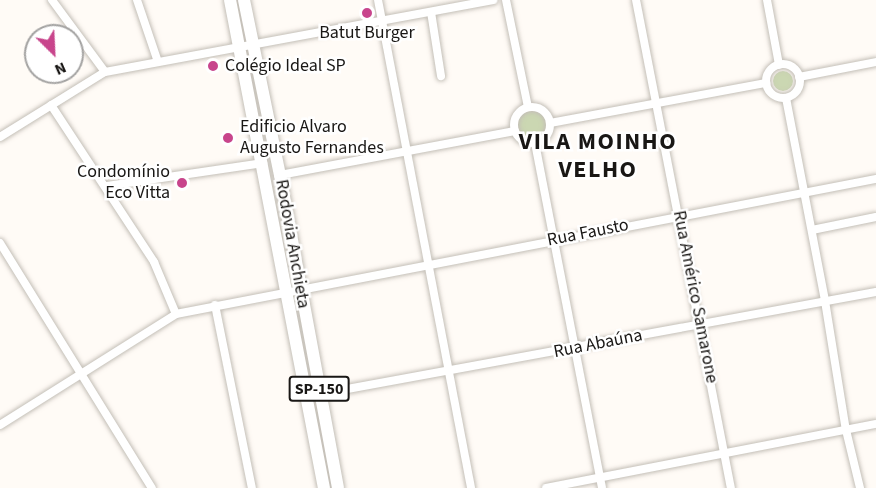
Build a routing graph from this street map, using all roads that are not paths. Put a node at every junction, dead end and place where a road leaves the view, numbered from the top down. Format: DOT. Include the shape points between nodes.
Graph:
graph roads {
  1 [pos="52,0"];
  2 [pos="136,0"];
  3 [pos="230,0"];
  4 [pos="244,0"];
  5 [pos="378,0"];
  6 [pos="493,0"];
  7 [pos="506,0"];
  8 [pos="636,0"];
  9 [pos="767,0"];
  10 [pos="431,12"];
  11 [pos="382,21"];
  12 [pos="254,46"];
  13 [pos="240,49"];
  14 [pos="158,62"];
  15 [pos="876,63"];
  16 [pos="779,65"];
  17 [pos="105,72"];
  18 [pos="441,76"];
  19 [pos="799,77"];
  20 [pos="766,83"];
  21 [pos="786,98"];
  22 [pos="657,104"];
  23 [pos="51,105"];
  24 [pos="528,107"];
  25 [pos="550,123"];
  26 [pos="515,131"];
  27 [pos="0,137"];
  28 [pos="535,143"];
  29 [pos="407,152"];
  30 [pos="263,163"];
  31 [pos="280,175"];
  32 [pos="876,179"];
  33 [pos="106,186"];
  34 [pos="804,193"];
  35 [pos="679,216"];
  36 [pos="876,217"];
  37 [pos="812,230"];
  38 [pos="555,239"];
  39 [pos="0,243"];
  40 [pos="429,264"];
  41 [pos="294,291"];
  42 [pos="876,292"];
  43 [pos="825,301"];
  44 [pos="215,305"];
  45 [pos="176,314"];
  46 [pos="701,324"];
  47 [pos="574,350"];
  48 [pos="449,370"];
  49 [pos="80,376"];
  50 [pos="321,394"];
  51 [pos="876,424"];
  52 [pos="0,425"];
  53 [pos="846,429"];
  54 [pos="725,454"];
  55 [pos="600,477"];
  56 [pos="152,488"];
  57 [pos="252,488"];
  58 [pos="324,488"];
  59 [pos="338,488"];
  60 [pos="471,488"];
  61 [pos="546,488"];
  62 [pos="602,488"];
  63 [pos="731,488"];
  64 [pos="860,488"];
  1 -- 17 [label="street"];
  2 -- 14 [label="street"];
  3 -- 13 [label="highway, Rodovia Anchieta / SP-150"];
  4 -- 12 [label="highway, Rodovia Anchieta / SP-150"];
  5 -- 11 [label="street"];
  6 -- 10 [label="street"];
  7 -- 24 [label="street"];
  8 -- 22 [label="street, Rua Américo Samarone"];
  9 -- 16 [label="street"];
  10 -- 11 [label="street"];
  10 -- 18 [label="street"];
  11 -- 12 [label="street"];
  11 -- 29 [label="street"];
  12 -- 13 [label="street"];
  12 -- 31 [label="highway, Rodovia Anchieta / SP-150"];
  13 -- 14 [label="street"];
  13 -- 30 [label="highway, Rodovia Anchieta / SP-150"];
  14 -- 17 [label="street"];
  15 -- 19 [label="street"];
  16 -- 19 [label="street" via="792,67"];
  16 -- 20 [label="street" via="769,72"];
  17 -- 23 [label="street"];
  19 -- 21 [label="street" via="797,90"];
  20 -- 21 [label="street" via="773,95"];
  20 -- 22 [label="street"];
  21 -- 34 [label="street"];
  22 -- 25 [label="street"];
  22 -- 35 [label="street, Rua Américo Samarone"];
  23 -- 27 [label="street"];
  23 -- 33 [label="street"];
  24 -- 25 [label="street" via="540,109"];
  24 -- 26 [label="street" via="516,116"];
  25 -- 28 [label="street" via="544,138"];
  26 -- 28 [label="street" via="525,142"];
  26 -- 29 [label="street"];
  28 -- 38 [label="street"];
  29 -- 31 [label="street"];
  29 -- 40 [label="street"];
  30 -- 33 [label="street"];
  30 -- 41 [label="highway, Rodovia Anchieta / SP-150"];
  31 -- 41 [label="highway, Rodovia Anchieta / SP-150"];
  32 -- 34 [label="street, Rua Fausto"];
  33 -- 45 [label="street" via="154,262"];
  34 -- 35 [label="street, Rua Fausto"];
  34 -- 37 [label="street"];
  35 -- 38 [label="street, Rua Fausto"];
  35 -- 46 [label="street, Rua Américo Samarone"];
  36 -- 37 [label="street"];
  37 -- 43 [label="street"];
  38 -- 40 [label="street, Rua Fausto"];
  38 -- 47 [label="street"];
  39 -- 49 [label="street"];
  40 -- 41 [label="street, Rua Fausto"];
  40 -- 48 [label="street"];
  41 -- 44 [label="street, Rua Fausto"];
  41 -- 50 [label="highway, Rodovia Anchieta / SP-150"];
  41 -- 58 [label="highway, Rodovia Anchieta / SP-150"];
  42 -- 43 [label="street, Rua Abaúna"];
  43 -- 46 [label="street, Rua Abaúna"];
  43 -- 53 [label="street"];
  44 -- 45 [label="street, Rua Fausto"];
  44 -- 57 [label="street"];
  45 -- 49 [label="street, Rua Fausto"];
  46 -- 47 [label="street, Rua Abaúna"];
  46 -- 54 [label="street, Rua Américo Samarone"];
  47 -- 48 [label="street, Rua Abaúna"];
  47 -- 55 [label="street"];
  48 -- 50 [label="street, Rua Abaúna"];
  48 -- 60 [label="street"];
  49 -- 52 [label="street, Rua Fausto"];
  49 -- 56 [label="street"];
  50 -- 59 [label="highway, Rodovia Anchieta / SP-150"];
  51 -- 53 [label="street"];
  53 -- 54 [label="street"];
  53 -- 64 [label="street"];
  54 -- 55 [label="street"];
  54 -- 63 [label="street, Rua Américo Samarone"];
  55 -- 61 [label="street"];
  55 -- 62 [label="street"];
}
